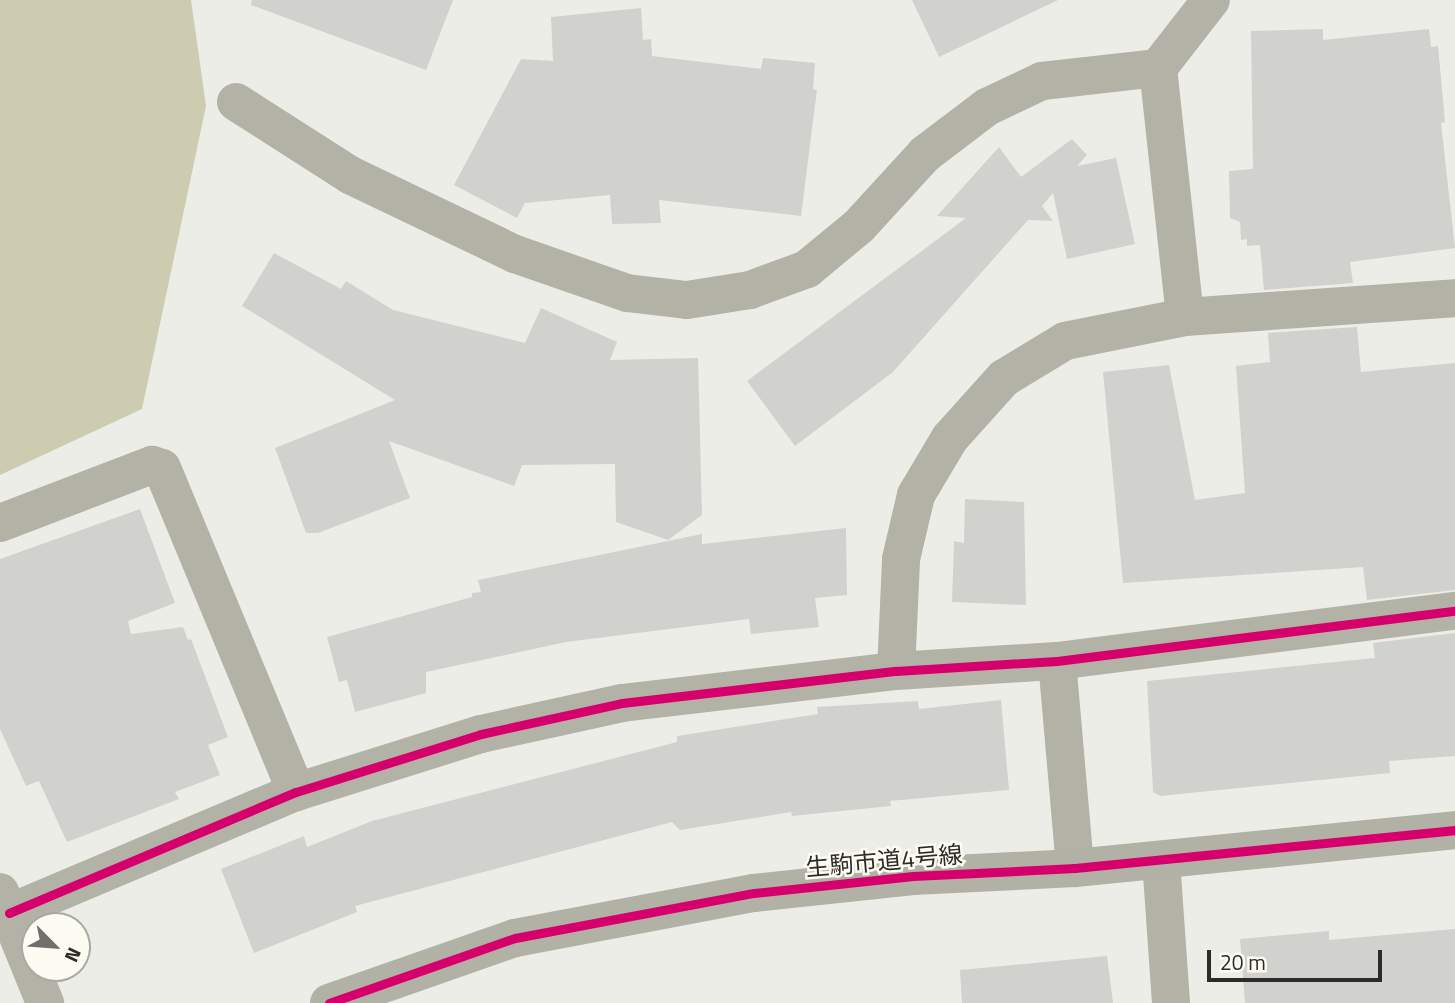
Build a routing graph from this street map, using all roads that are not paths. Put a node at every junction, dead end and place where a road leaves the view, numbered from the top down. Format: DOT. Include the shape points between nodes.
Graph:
graph roads {
  1 [pos="1210,0"];
  2 [pos="1158,68"];
  3 [pos="236,102"];
  4 [pos="1455,298"];
  5 [pos="1185,317"];
  6 [pos="0,523"];
  7 [pos="1455,611"];
  8 [pos="1057,661"];
  9 [pos="896,671"];
  10 [pos="296,792"];
  11 [pos="1455,830"];
  12 [pos="1161,860"];
  13 [pos="1075,868"];
  14 [pos="4,902"];
  15 [pos="45,1003"];
  16 [pos="329,1003"];
  17 [pos="1171,1003"];
  1 -- 2 [label="street"];
  2 -- 3 [label="street" via="1042,81 987,107 925,154 859,226 807,269 750,290 687,300 626,293 515,254 350,175"];
  2 -- 5 [label="street"];
  4 -- 5 [label="street"];
  5 -- 9 [label="street" via="1065,341 1004,378 950,438 916,495 901,559"];
  6 -- 10 [label="street" via="152,465 162,468"];
  7 -- 8 [label="street"];
  8 -- 9 [label="street"];
  8 -- 13 [label="street"];
  9 -- 10 [label="street" via="622,703 481,734"];
  10 -- 14 [label="street"];
  11 -- 12 [label="street, 生駒市道4号線"];
  12 -- 13 [label="street, 生駒市道4号線"];
  12 -- 17 [label="street"];
  13 -- 16 [label="street, 生駒市道4号線" via="913,876 754,893 628,914 515,938"];
  14 -- 15 [label="street"];
}
